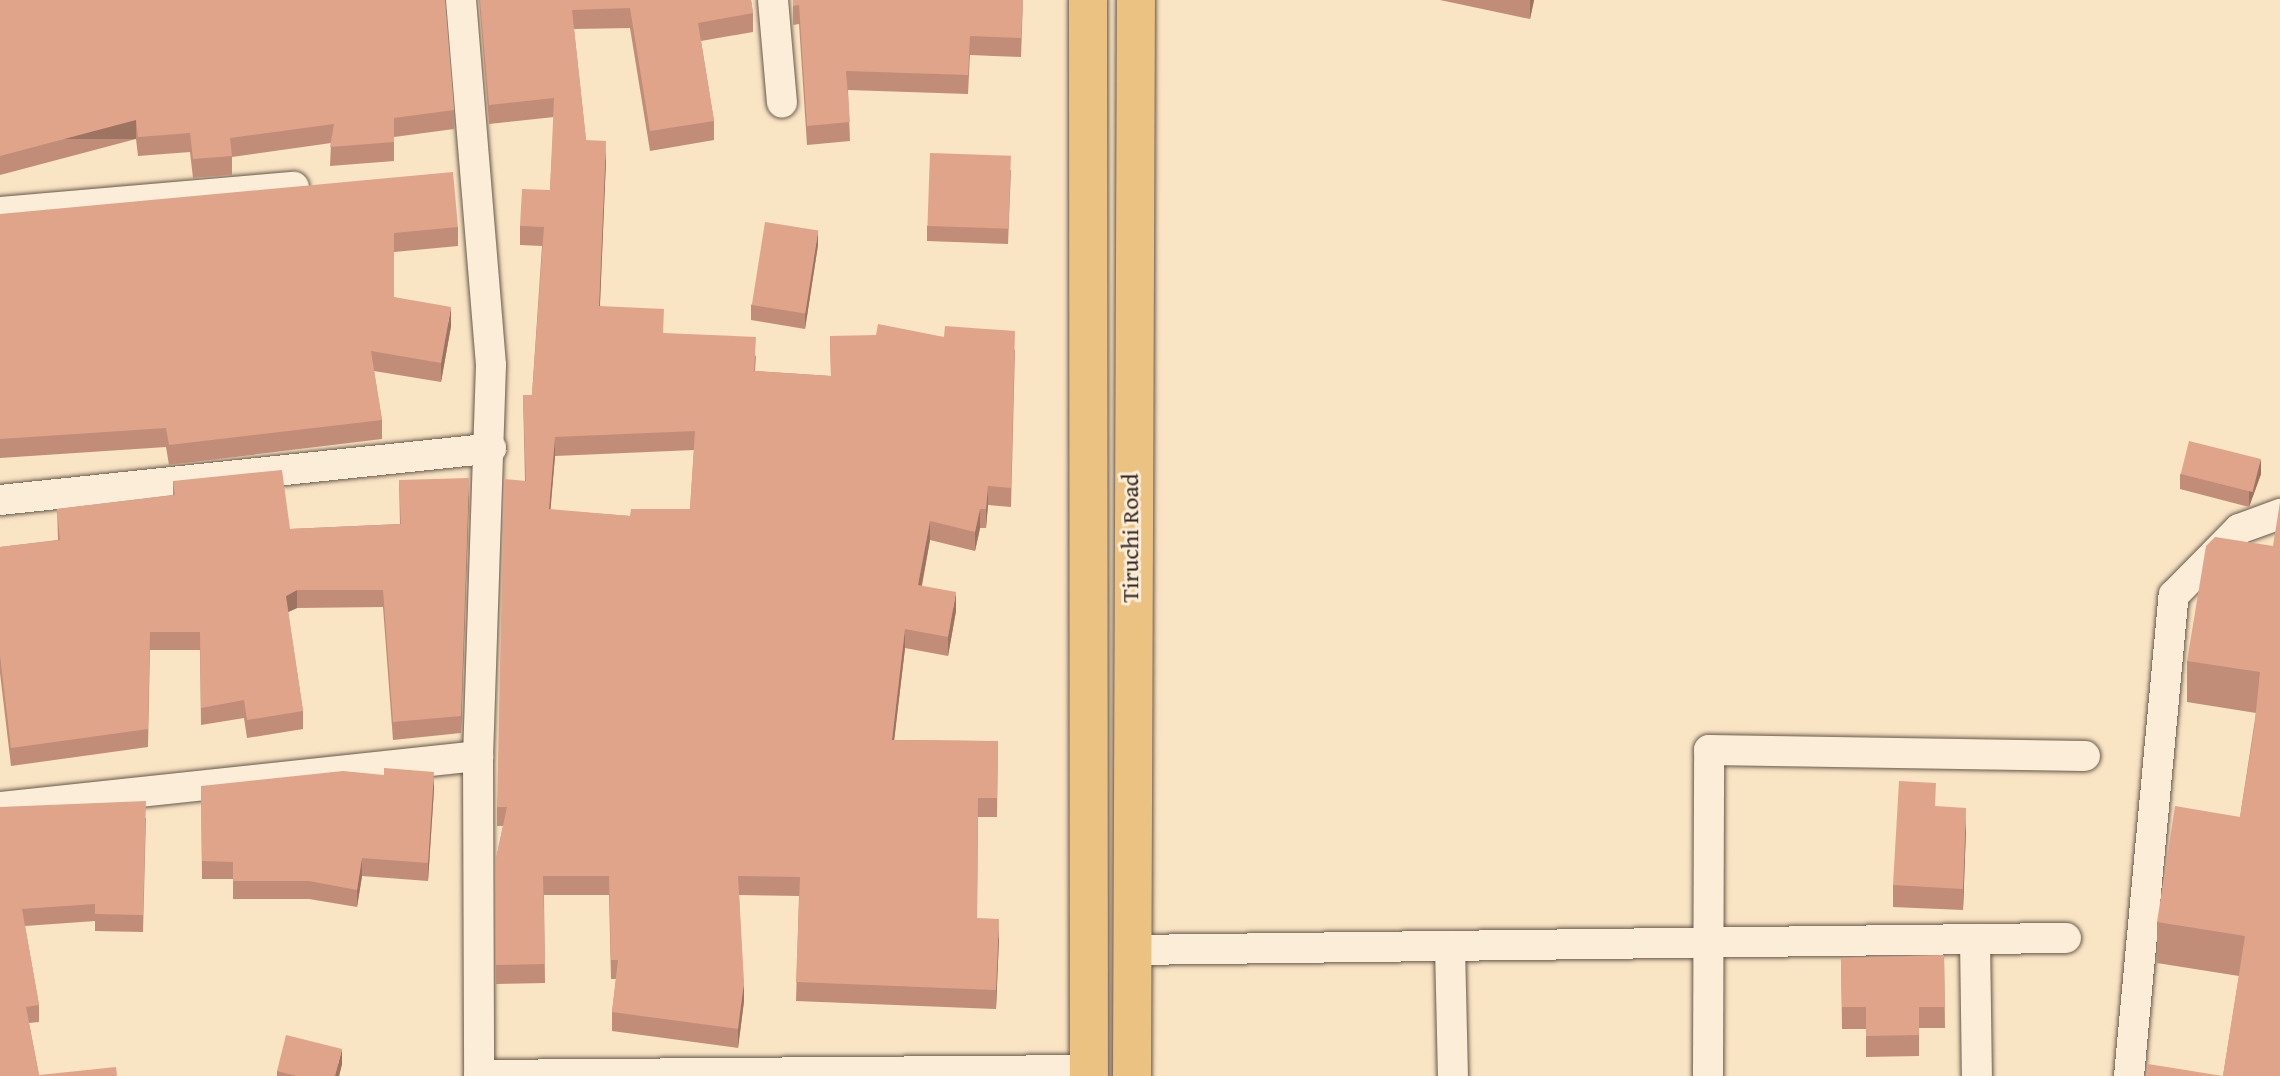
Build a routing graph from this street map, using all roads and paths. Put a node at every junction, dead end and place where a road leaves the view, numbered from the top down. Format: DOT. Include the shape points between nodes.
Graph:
graph roads {
  1 [pos="461,0"];
  2 [pos="773,0"];
  3 [pos="1087,0"];
  4 [pos="1136,0"];
  5 [pos="782,103"];
  6 [pos="319,185"];
  7 [pos="0,212"];
  8 [pos="491,449"];
  9 [pos="0,499"];
  10 [pos="2280,514"];
  11 [pos="478,756"];
  12 [pos="2085,756"];
  13 [pos="2,800"];
  14 [pos="2066,938"];
  15 [pos="1975,939"];
  16 [pos="1708,943"];
  17 [pos="1450,946"];
  18 [pos="1131,950"];
  19 [pos="1089,1073"];
  20 [pos="1132,1076"];
  21 [pos="1453,1076"];
  22 [pos="1708,1076"];
  23 [pos="1977,1076"];
  24 [pos="2129,1076"];
  1 -- 8 [label="street" via="458,174 491,365"];
  2 -- 5 [label="street"];
  3 -- 19 [label="highway, Tiruchi Road"];
  4 -- 18 [label="highway, Tiruchi Road"];
  6 -- 7 [label="street"];
  8 -- 9 [label="street"];
  8 -- 11 [label="street"];
  10 -- 24 [label="street" via="2239,529 2174,595"];
  11 -- 13 [label="street"];
  11 -- 19 [label="street" via="478,1075"];
  12 -- 16 [label="street" via="1709,750"];
  14 -- 15 [label="street"];
  15 -- 16 [label="street"];
  15 -- 23 [label="street"];
  16 -- 17 [label="street"];
  16 -- 22 [label="street"];
  17 -- 18 [label="street"];
  17 -- 21 [label="street"];
  18 -- 20 [label="highway, Tiruchi Road"];
}
